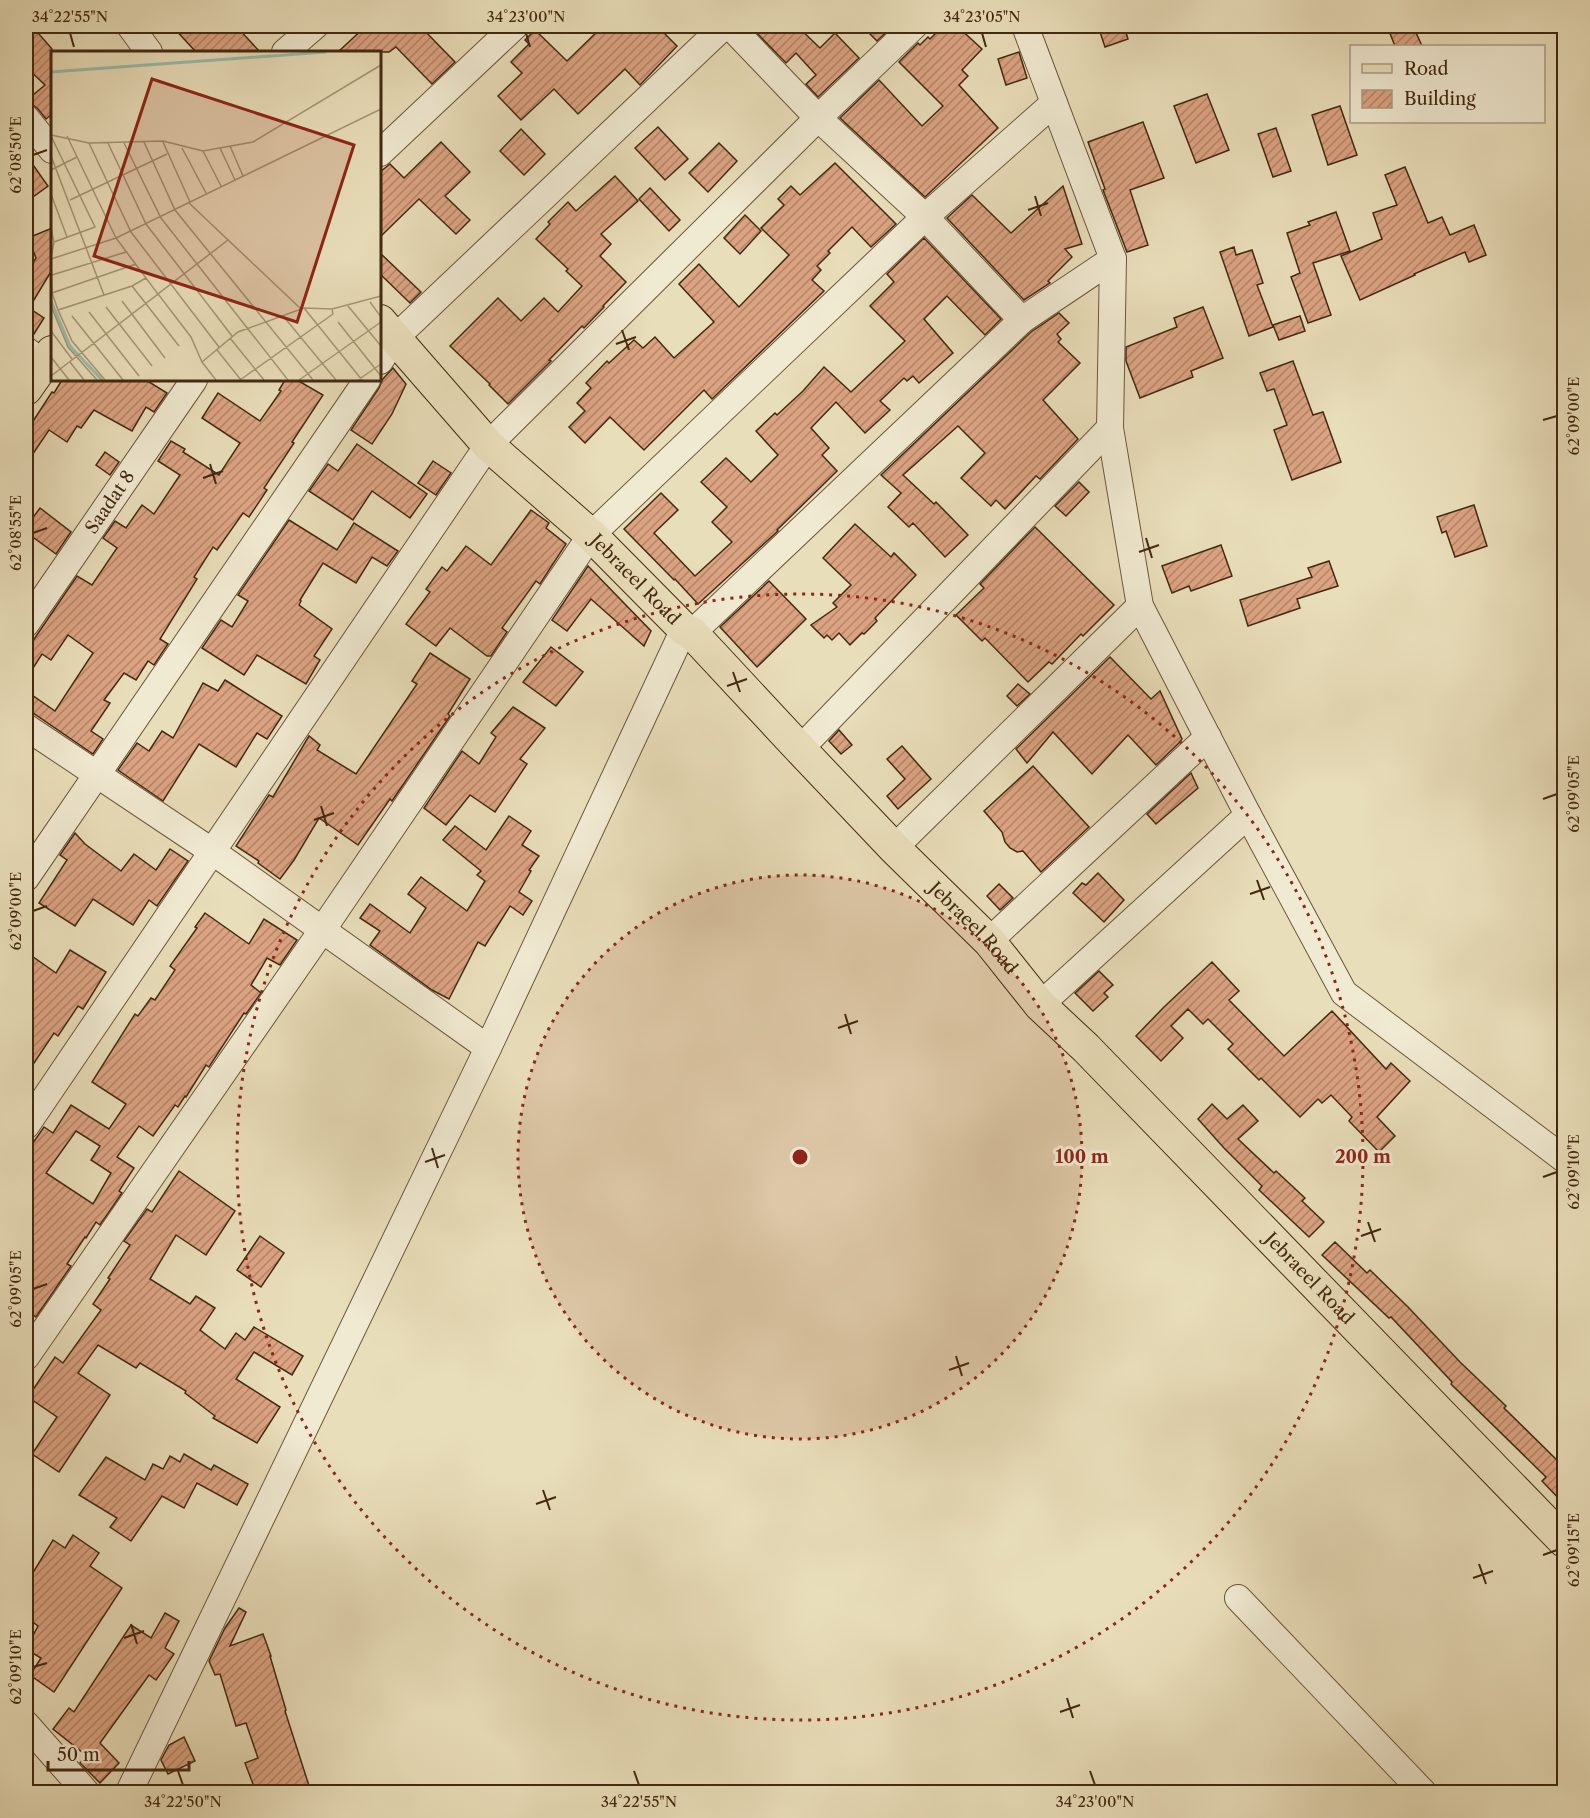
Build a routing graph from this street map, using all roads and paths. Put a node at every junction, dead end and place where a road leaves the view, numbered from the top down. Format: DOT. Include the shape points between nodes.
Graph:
graph roads {
  1 [pos="130,26"];
  2 [pos="315,26"];
  3 [pos="515,26"];
  4 [pos="724,26"];
  5 [pos="730,26"];
  6 [pos="914,26"];
  7 [pos="1025,26"];
  8 [pos="148,51"];
  9 [pos="286,51"];
  10 [pos="1054,103"];
  11 [pos="26,118"];
  12 [pos="818,118"];
  13 [pos="51,149"];
  14 [pos="381,152"];
  15 [pos="925,217"];
  16 [pos="1113,260"];
  17 [pos="1022,320"];
  18 [pos="385,340"];
  19 [pos="41,355"];
  20 [pos="193,381"];
  21 [pos="366,381"];
  22 [pos="26,389"];
  23 [pos="1110,428"];
  24 [pos="488,445"];
  25 [pos="591,535"];
  26 [pos="1140,606"];
  27 [pos="26,624"];
  28 [pos="688,631"];
  29 [pos="26,727"];
  30 [pos="1208,737"];
  31 [pos="800,749"];
  32 [pos="97,773"];
  33 [pos="1248,815"];
  34 [pos="894,848"];
  35 [pos="213,852"];
  36 [pos="26,878"];
  37 [pos="323,929"];
  38 [pos="988,941"];
  39 [pos="1040,1005"];
  40 [pos="488,1048"];
  41 [pos="26,1126"];
  42 [pos="1564,1160"];
  43 [pos="26,1357"];
  44 [pos="1564,1541"];
  45 [pos="1238,1598"];
  46 [pos="26,1724"];
  47 [pos="86,1792"];
  48 [pos="129,1792"];
  49 [pos="1423,1792"];
  1 -- 8 [label="street"];
  2 -- 9 [label="street"];
  3 -- 14 [label="street"];
  4 -- 18 [label="street"];
  5 -- 12 [label="street"];
  6 -- 12 [label="street"];
  7 -- 10 [label="street"];
  10 -- 15 [label="street"];
  10 -- 16 [label="street"];
  11 -- 13 [label="street"];
  12 -- 15 [label="street"];
  12 -- 24 [label="street"];
  15 -- 17 [label="street"];
  15 -- 25 [label="street"];
  16 -- 17 [label="street"];
  16 -- 23 [label="street"];
  17 -- 28 [label="street"];
  18 -- 24 [label="main road, Jebraeel Road"];
  19 -- 22 [label="main road"];
  20 -- 27 [label="street, Saadat 8"];
  21 -- 32 [label="street"];
  23 -- 26 [label="street"];
  23 -- 31 [label="street"];
  24 -- 25 [label="main road, Jebraeel Road"];
  24 -- 35 [label="street"];
  25 -- 28 [label="main road, Jebraeel Road"];
  25 -- 37 [label="street"];
  26 -- 30 [label="street"];
  26 -- 34 [label="street"];
  28 -- 31 [label="main road, Jebraeel Road"];
  28 -- 40 [label="street"];
  29 -- 32 [label="street"];
  30 -- 33 [label="street"];
  30 -- 38 [label="street"];
  31 -- 34 [label="main road, Jebraeel Road"];
  32 -- 35 [label="street"];
  32 -- 36 [label="street"];
  33 -- 39 [label="street"];
  33 -- 42 [label="street" via="1344,993"];
  34 -- 38 [label="main road, Jebraeel Road"];
  35 -- 37 [label="street"];
  35 -- 41 [label="street"];
  37 -- 40 [label="street"];
  37 -- 43 [label="street"];
  38 -- 39 [label="main road, Jebraeel Road"];
  39 -- 44 [label="main road, Jebraeel Road"];
  40 -- 48 [label="street"];
  45 -- 49 [label="street"];
  46 -- 47 [label="street"];
}
